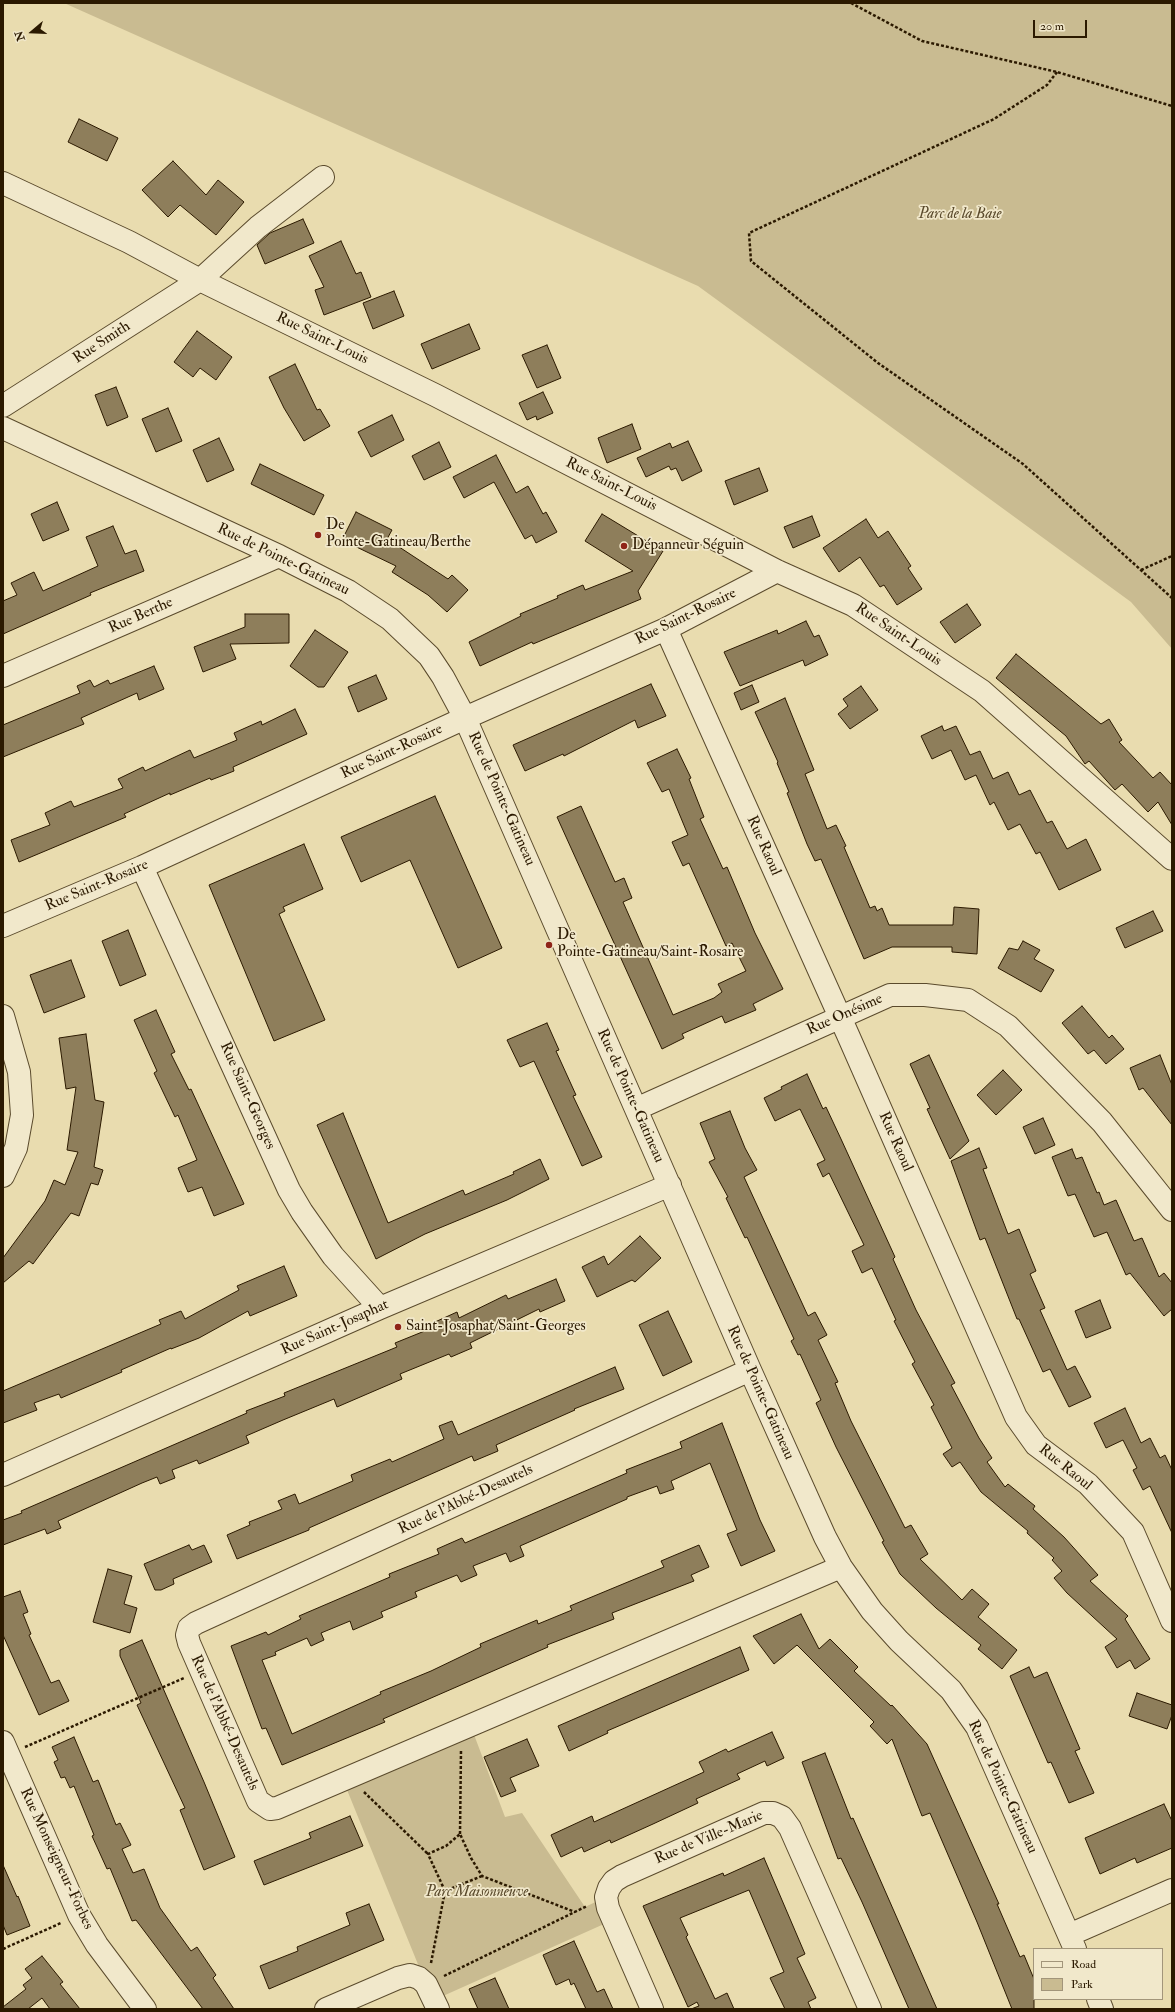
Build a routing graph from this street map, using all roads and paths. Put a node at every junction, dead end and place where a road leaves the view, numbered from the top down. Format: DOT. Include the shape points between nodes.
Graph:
graph roads {
  1 [pos="851,3"];
  2 [pos="1057,72"];
  3 [pos="1172,106"];
  4 [pos="323,177"];
  5 [pos="3,183"];
  6 [pos="200,280"];
  7 [pos="3,406"];
  8 [pos="3,428"];
  9 [pos="279,556"];
  10 [pos="1172,556"];
  11 [pos="1141,570"];
  12 [pos="778,571"];
  13 [pos="1172,598"];
  14 [pos="666,629"];
  15 [pos="3,676"];
  16 [pos="466,718"];
  17 [pos="1172,859"];
  18 [pos="142,867"];
  19 [pos="3,926"];
  20 [pos="3,1016"];
  21 [pos="840,1017"];
  22 [pos="636,1109"];
  23 [pos="3,1176"];
  24 [pos="670,1185"];
  25 [pos="1172,1210"];
  26 [pos="380,1308"];
  27 [pos="750,1370"];
  28 [pos="3,1475"];
  29 [pos="841,1567"];
  30 [pos="1172,1620"];
  31 [pos="201,1670"];
  32 [pos="461,1728"];
  33 [pos="6,1748"];
  34 [pos="348,1778"];
  35 [pos="460,1834"];
  36 [pos="428,1854"];
  37 [pos="482,1876"];
  38 [pos="1172,1890"];
  39 [pos="445,1891"];
  40 [pos="606,1897"];
  41 [pos="575,1912"];
  42 [pos="79,1915"];
  43 [pos="1072,1942"];
  44 [pos="3,1948"];
  45 [pos="426,1984"];
  46 [pos="145,2009"];
  47 [pos="326,2009"];
  48 [pos="438,2009"];
  49 [pos="652,2009"];
  50 [pos="870,2009"];
  1 -- 2 [label="path" via="922,41"];
  2 -- 3 [label="path"];
  2 -- 11 [label="path" via="1047,84 994,119 749,233 751,261 878,363 1022,464"];
  4 -- 6 [label="street, Rue Smith" via="258,227"];
  5 -- 6 [label="street, Rue Saint-Louis" via="129,242"];
  6 -- 7 [label="street, Rue Smith"];
  6 -- 12 [label="street, Rue Saint-Louis" via="442,398"];
  8 -- 9 [label="street, Rue de Pointe-Gatineau"];
  9 -- 15 [label="street, Rue Berthe"];
  9 -- 16 [label="street, Rue de Pointe-Gatineau" via="348,591 390,619 429,656"];
  10 -- 11 [label="path"];
  11 -- 13 [label="path"];
  12 -- 14 [label="street, Rue Saint-Rosaire"];
  12 -- 17 [label="street, Rue Saint-Louis" via="853,605 982,692"];
  14 -- 16 [label="street, Rue Saint-Rosaire"];
  14 -- 21 [label="street, Rue Raoul"];
  16 -- 18 [label="street, Rue Saint-Rosaire"];
  16 -- 22 [label="street, Rue de Pointe-Gatineau"];
  18 -- 19 [label="street, Rue Saint-Rosaire"];
  18 -- 26 [label="street, Rue Saint-Georges" via="290,1190 333,1256"];
  20 -- 23 [label="street" via="19,1072 22,1115 16,1148"];
  21 -- 22 [label="street, Rue Onésime"];
  21 -- 25 [label="street, Rue Onésime" via="890,995 925,995 968,1000 1008,1026 1102,1122"];
  21 -- 30 [label="street, Rue Raoul" via="1016,1418 1036,1445 1088,1484 1133,1532"];
  22 -- 24 [label="street, Rue de Pointe-Gatineau"];
  24 -- 26 [label="street, Rue Saint-Josaphat"];
  24 -- 27 [label="street, Rue de Pointe-Gatineau"];
  26 -- 28 [label="street, Rue Saint-Josaphat"];
  27 -- 29 [label="street, Rue de Pointe-Gatineau"];
  27 -- 31 [label="street, Rue de l'Abbé-Desautels" via="196,1623 189,1628 187,1635"];
  29 -- 32 [label="street, Rue de l'Abbé-Desautels"];
  29 -- 43 [label="street, Rue de Pointe-Gatineau" via="876,1616 951,1690 977,1727"];
  31 -- 33 [label="path"];
  31 -- 34 [label="street, Rue de l'Abbé-Desautels" via="258,1801 264,1806 270,1809 277,1808"];
  32 -- 34 [label="street, Rue de l'Abbé-Desautels"];
  32 -- 35 [label="path"];
  33 -- 42 [label="street, Rue Monseigneur-Forbes"];
  34 -- 36 [label="path"];
  35 -- 36 [label="path" via="446,1846"];
  35 -- 37 [label="path"];
  36 -- 39 [label="path"];
  37 -- 39 [label="path"];
  37 -- 41 [label="path"];
  38 -- 43 [label="street"];
  39 -- 45 [label="path"];
  40 -- 41 [label="path"];
  40 -- 49 [label="street" via="613,1920"];
  40 -- 50 [label="street, Rue de Ville-Marie" via="614,1881 622,1876 752,1816 764,1813 778,1815 790,1828"];
  41 -- 45 [label="path"];
  42 -- 44 [label="path"];
  42 -- 46 [label="street, Rue Monseigneur-Forbes" via="97,1945"];
  45 -- 47 [label="street" via="410,1975"];
  45 -- 48 [label="street"];
}
